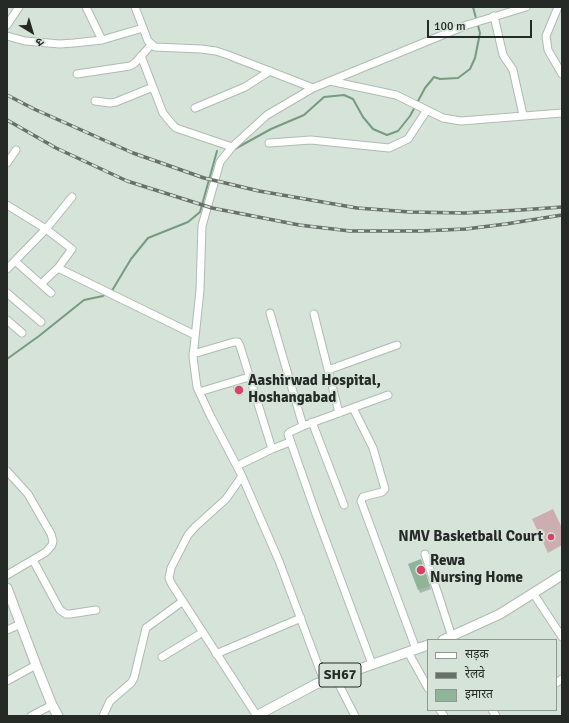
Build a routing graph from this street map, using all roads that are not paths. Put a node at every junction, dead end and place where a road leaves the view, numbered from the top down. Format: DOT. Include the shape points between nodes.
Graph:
graph roads {
  1 [pos="19,7"];
  2 [pos="86,7"];
  3 [pos="135,7"];
  4 [pos="526,7"];
  5 [pos="558,7"];
  6 [pos="491,18"];
  7 [pos="7,25"];
  8 [pos="143,28"];
  9 [pos="7,36"];
  10 [pos="102,40"];
  11 [pos="151,45"];
  12 [pos="141,56"];
  13 [pos="270,71"];
  14 [pos="562,72"];
  15 [pos="77,74"];
  16 [pos="329,81"];
  17 [pos="153,87"];
  18 [pos="313,88"];
  19 [pos="95,101"];
  20 [pos="195,108"];
  21 [pos="424,109"];
  22 [pos="562,114"];
  23 [pos="523,115"];
  24 [pos="269,144"];
  25 [pos="232,147"];
  26 [pos="16,150"];
  27 [pos="7,163"];
  28 [pos="72,197"];
  29 [pos="8,209"];
  30 [pos="46,228"];
  31 [pos="14,261"];
  32 [pos="58,268"];
  33 [pos="7,269"];
  34 [pos="41,284"];
  35 [pos="7,293"];
  36 [pos="51,293"];
  37 [pos="270,313"];
  38 [pos="314,314"];
  39 [pos="7,320"];
  40 [pos="41,322"];
  41 [pos="22,333"];
  42 [pos="195,335"];
  43 [pos="397,345"];
  44 [pos="193,354"];
  45 [pos="328,370"];
  46 [pos="249,377"];
  47 [pos="199,392"];
  48 [pos="388,395"];
  49 [pos="353,408"];
  50 [pos="339,413"];
  51 [pos="312,422"];
  52 [pos="303,426"];
  53 [pos="290,442"];
  54 [pos="272,449"];
  55 [pos="237,466"];
  56 [pos="7,472"];
  57 [pos="242,476"];
  58 [pos="344,505"];
  59 [pos="424,554"];
  60 [pos="33,560"];
  61 [pos="562,575"];
  62 [pos="7,576"];
  63 [pos="7,588"];
  64 [pos="533,593"];
  65 [pos="183,601"];
  66 [pos="96,610"];
  67 [pos="300,618"];
  68 [pos="21,624"];
  69 [pos="7,630"];
  70 [pos="203,632"];
  71 [pos="562,637"];
  72 [pos="449,639"];
  73 [pos="427,645"];
  74 [pos="412,650"];
  75 [pos="216,654"];
  76 [pos="162,657"];
  77 [pos="372,664"];
  78 [pos="36,665"];
  79 [pos="335,677"];
  80 [pos="7,681"];
  81 [pos="324,681"];
  82 [pos="427,686"];
  83 [pos="52,704"];
  84 [pos="31,716"];
  85 [pos="58,716"];
  86 [pos="104,716"];
  87 [pos="257,716"];
  88 [pos="355,716"];
  1 -- 7 [label="street"];
  2 -- 10 [label="street"];
  3 -- 8 [label="street"];
  4 -- 6 [label="street"];
  5 -- 14 [label="street" via="546,36 548,50"];
  6 -- 16 [label="street"];
  6 -- 23 [label="street" via="503,55 513,70"];
  8 -- 10 [label="street"];
  8 -- 11 [label="street"];
  9 -- 10 [label="street" via="25,41 60,44"];
  11 -- 12 [label="street"];
  11 -- 13 [label="street" via="158,48 216,51"];
  12 -- 15 [label="street" via="130,66"];
  12 -- 17 [label="street"];
  13 -- 18 [label="street"];
  13 -- 20 [label="street" via="245,87"];
  16 -- 18 [label="street"];
  16 -- 21 [label="street" via="396,95"];
  17 -- 19 [label="street" via="116,102"];
  17 -- 25 [label="street" via="163,113 176,128"];
  18 -- 25 [label="street" via="267,115"];
  21 -- 23 [label="street" via="443,118 461,121"];
  21 -- 24 [label="street" via="408,139 389,148 311,140"];
  22 -- 23 [label="street"];
  25 -- 42 [label="street" via="220,162 202,226 200,290"];
  26 -- 27 [label="street"];
  28 -- 30 [label="street"];
  29 -- 30 [label="street"];
  30 -- 31 [label="street"];
  30 -- 32 [label="street" via="72,248"];
  31 -- 33 [label="street"];
  31 -- 34 [label="street"];
  32 -- 34 [label="street"];
  32 -- 42 [label="street"];
  34 -- 36 [label="street"];
  35 -- 40 [label="street"];
  37 -- 52 [label="street"];
  38 -- 45 [label="street"];
  39 -- 41 [label="street"];
  42 -- 44 [label="street"];
  43 -- 45 [label="street"];
  44 -- 46 [label="street" via="238,342"];
  44 -- 47 [label="street" via="196,387"];
  45 -- 50 [label="street"];
  46 -- 47 [label="street"];
  46 -- 54 [label="street"];
  47 -- 55 [label="street"];
  48 -- 49 [label="street"];
  49 -- 50 [label="street"];
  49 -- 74 [label="street" via="373,448 384,489 382,492 363,497 361,501"];
  50 -- 51 [label="street"];
  51 -- 52 [label="street"];
  51 -- 58 [label="street"];
  52 -- 53 [label="street" via="288,434"];
  53 -- 54 [label="street"];
  53 -- 77 [label="street"];
  54 -- 55 [label="street"];
  55 -- 57 [label="street"];
  56 -- 60 [label="street" via="26,492 52,537 50,549"];
  57 -- 65 [label="street" via="226,499 188,535 171,568 169,578"];
  57 -- 67 [label="street" via="280,562"];
  59 -- 72 [label="street"];
  60 -- 62 [label="street"];
  60 -- 66 [label="street" via="60,610 70,614"];
  61 -- 64 [label="main road"];
  63 -- 68 [label="main road"];
  64 -- 71 [label="street"];
  64 -- 72 [label="main road" via="500,614"];
  65 -- 70 [label="street"];
  65 -- 86 [label="street" via="146,628 132,680 110,701"];
  67 -- 75 [label="street"];
  67 -- 81 [label="street"];
  68 -- 69 [label="street"];
  68 -- 78 [label="main road"];
  70 -- 75 [label="street"];
  70 -- 76 [label="street"];
  73 -- 74 [label="main road, SH67"];
  74 -- 77 [label="main road, SH67"];
  74 -- 82 [label="street"];
  75 -- 87 [label="street"];
  77 -- 79 [label="main road, SH67"];
  78 -- 80 [label="street"];
  78 -- 83 [label="main road"];
  79 -- 81 [label="main road, SH67"];
  79 -- 88 [label="street"];
  81 -- 87 [label="main road, SH67"];
  83 -- 84 [label="street"];
  83 -- 85 [label="main road"];
}
